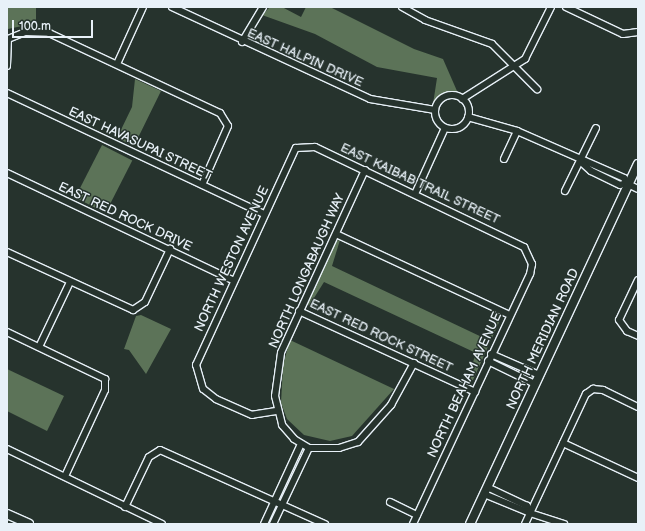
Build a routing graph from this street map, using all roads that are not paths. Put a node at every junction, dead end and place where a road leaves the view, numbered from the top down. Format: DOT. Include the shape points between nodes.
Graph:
graph roads {
  1 [pos="143,7"];
  2 [pos="172,7"];
  3 [pos="263,7"];
  4 [pos="402,7"];
  5 [pos="551,7"];
  6 [pos="566,7"];
  7 [pos="636,33"];
  8 [pos="8,38"];
  9 [pos="242,42"];
  10 [pos="117,64"];
  11 [pos="516,65"];
  12 [pos="7,66"];
  13 [pos="537,89"];
  14 [pos="7,94"];
  15 [pos="462,99"];
  16 [pos="435,110"];
  17 [pos="468,117"];
  18 [pos="445,128"];
  19 [pos="596,128"];
  20 [pos="517,131"];
  21 [pos="296,148"];
  22 [pos="504,159"];
  23 [pos="581,162"];
  24 [pos="638,164"];
  25 [pos="365,170"];
  26 [pos="7,173"];
  27 [pos="627,184"];
  28 [pos="202,185"];
  29 [pos="638,189"];
  30 [pos="566,191"];
  31 [pos="415,194"];
  32 [pos="264,214"];
  33 [pos="336,234"];
  34 [pos="170,249"];
  35 [pos="7,252"];
  36 [pos="529,254"];
  37 [pos="638,280"];
  38 [pos="234,281"];
  39 [pos="70,282"];
  40 [pos="299,311"];
  41 [pos="510,315"];
  42 [pos="7,332"];
  43 [pos="638,336"];
  44 [pos="39,347"];
  45 [pos="491,354"];
  46 [pos="488,361"];
  47 [pos="414,363"];
  48 [pos="538,376"];
  49 [pos="535,384"];
  50 [pos="475,392"];
  51 [pos="638,407"];
  52 [pos="276,411"];
  53 [pos="563,442"];
  54 [pos="302,444"];
  55 [pos="309,448"];
  56 [pos="7,449"];
  57 [pos="65,476"];
  58 [pos="638,478"];
  59 [pos="486,491"];
  60 [pos="275,500"];
  61 [pos="390,502"];
  62 [pos="283,504"];
  63 [pos="125,507"];
  64 [pos="530,513"];
  65 [pos="7,514"];
  66 [pos="417,515"];
  67 [pos="29,524"];
  68 [pos="162,524"];
  69 [pos="264,524"];
  70 [pos="273,524"];
  71 [pos="325,524"];
  72 [pos="413,524"];
  73 [pos="470,524"];
  74 [pos="525,524"];
  75 [pos="564,524"];
  1 -- 10 [label="street"];
  2 -- 9 [label="street, EAST HALPIN DRIVE"];
  3 -- 9 [label="street"];
  4 -- 11 [label="street" via="425,20 492,44"];
  5 -- 11 [label="street" via="531,52"];
  6 -- 7 [label="street" via="622,34"];
  8 -- 10 [label="street" via="26,32 49,34"];
  8 -- 12 [label="street"];
  9 -- 16 [label="street, EAST HALPIN DRIVE" via="370,99"];
  10 -- 28 [label="street" via="220,113 228,126"];
  11 -- 13 [label="street"];
  11 -- 15 [label="street"];
  14 -- 28 [label="street, EAST HAVASUPAI STREET"];
  15 -- 16 [label="street" via="448,96 439,101"];
  15 -- 17 [label="street"];
  16 -- 18 [label="street" via="437,121"];
  17 -- 18 [label="street" via="456,129"];
  17 -- 20 [label="street"];
  18 -- 31 [label="street"];
  19 -- 23 [label="street"];
  20 -- 22 [label="street"];
  20 -- 23 [label="street"];
  21 -- 25 [label="street, EAST KAIBAB TRAIL STREET" via="310,145"];
  21 -- 32 [label="street, NORTH WESTON AVENUE"];
  23 -- 27 [label="street" via="591,171 620,185"];
  23 -- 30 [label="street"];
  24 -- 27 [label="main road, NORTH MERIDIAN ROAD"];
  25 -- 31 [label="street, EAST KAIBAB TRAIL STREET"];
  25 -- 33 [label="street, NORTH LONGABAUGH WAY"];
  26 -- 34 [label="street, EAST RED ROCK DRIVE"];
  27 -- 29 [label="street"];
  27 -- 48 [label="main road, NORTH MERIDIAN ROAD"];
  28 -- 32 [label="street, EAST HAVASUPAI STREET"];
  31 -- 36 [label="street, EAST KAIBAB TRAIL STREET" via="517,242"];
  32 -- 38 [label="street, NORTH WESTON AVENUE"];
  33 -- 40 [label="street, NORTH LONGABAUGH WAY"];
  33 -- 41 [label="street"];
  34 -- 38 [label="street, EAST RED ROCK DRIVE"];
  34 -- 39 [label="street" via="145,302 136,310"];
  35 -- 39 [label="street"];
  36 -- 41 [label="street, NORTH BEAHAM AVENUE" via="530,274"];
  37 -- 43 [label="street" via="619,324"];
  38 -- 52 [label="street, NORTH WESTON AVENUE" via="198,360 199,381 211,396 247,414"];
  39 -- 44 [label="street"];
  40 -- 47 [label="street, EAST RED ROCK STREET"];
  40 -- 52 [label="street, NORTH LONGABAUGH WAY" via="281,353 274,396"];
  41 -- 45 [label="street, NORTH BEAHAM AVENUE"];
  42 -- 44 [label="street"];
  44 -- 57 [label="street" via="101,377 106,384"];
  45 -- 46 [label="street, NORTH BEAHAM AVENUE"];
  45 -- 48 [label="street"];
  46 -- 49 [label="street"];
  46 -- 50 [label="street, NORTH BEAHAM AVENUE"];
  47 -- 50 [label="street, EAST RED ROCK STREET"];
  47 -- 55 [label="street" via="391,405 364,437 339,448"];
  48 -- 49 [label="main road, NORTH MERIDIAN ROAD"];
  49 -- 59 [label="main road, NORTH MERIDIAN ROAD"];
  50 -- 66 [label="street, NORTH BEAHAM AVENUE"];
  51 -- 53 [label="street" via="593,389 585,396"];
  52 -- 54 [label="street, NORTH LONGABAUGH WAY" via="282,425"];
  53 -- 58 [label="street"];
  53 -- 64 [label="street"];
  54 -- 55 [label="street, NORTH LONGABAUGH WAY"];
  54 -- 60 [label="street"];
  55 -- 62 [label="street"];
  56 -- 57 [label="street"];
  57 -- 63 [label="street"];
  59 -- 64 [label="street" via="527,506"];
  59 -- 73 [label="main road, NORTH MERIDIAN ROAD"];
  60 -- 62 [label="street"];
  60 -- 63 [label="street" via="165,450 155,451"];
  60 -- 69 [label="street"];
  61 -- 66 [label="street"];
  62 -- 70 [label="street"];
  62 -- 71 [label="street"];
  63 -- 68 [label="street"];
  64 -- 74 [label="street"];
  64 -- 75 [label="street"];
  65 -- 67 [label="main road"];
  66 -- 72 [label="street, NORTH BEAHAM AVENUE"];
}
